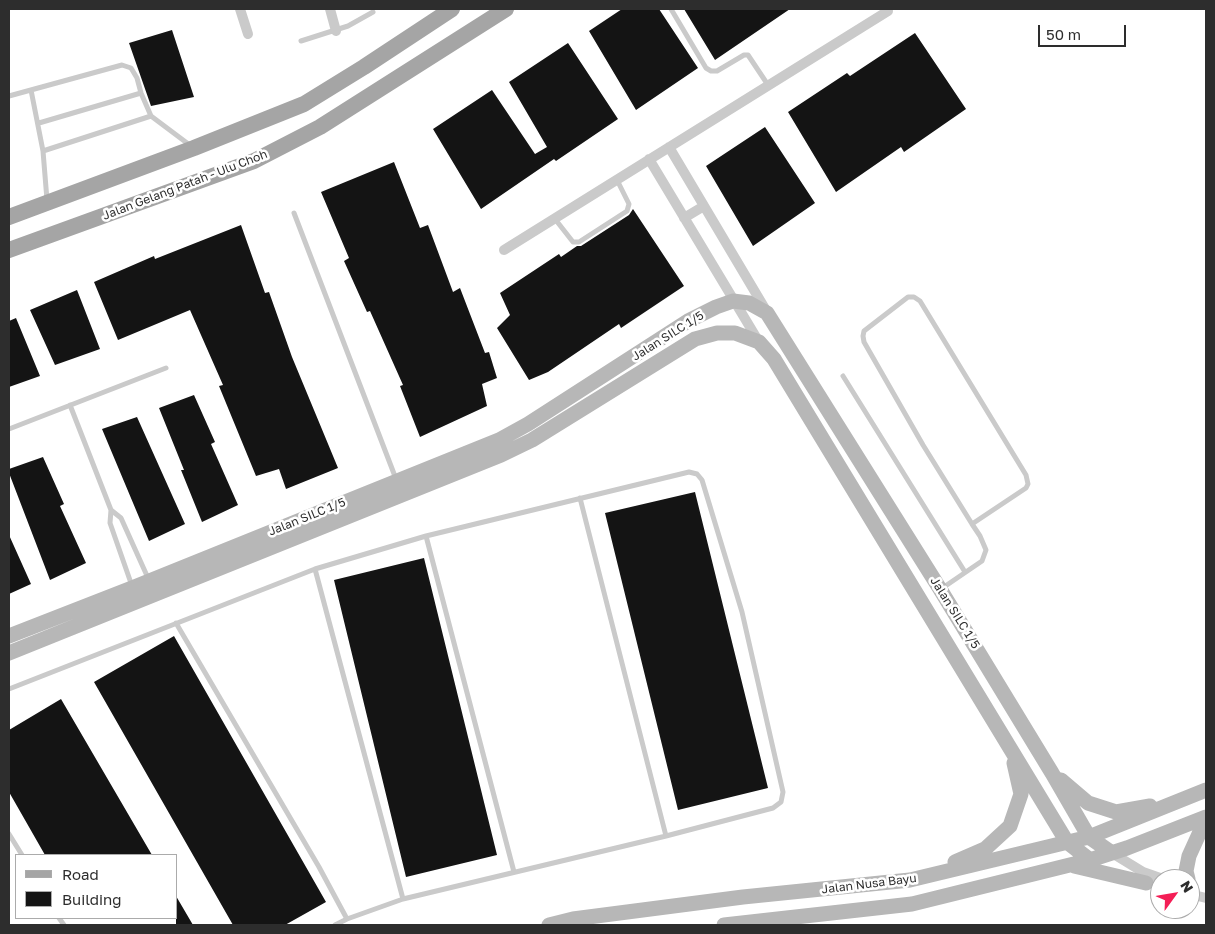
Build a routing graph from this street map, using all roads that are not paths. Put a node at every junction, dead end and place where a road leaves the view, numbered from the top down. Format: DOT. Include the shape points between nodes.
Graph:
graph roads {
  1 [pos="240,9"];
  2 [pos="330,9"];
  3 [pos="452,9"];
  4 [pos="506,9"];
  5 [pos="671,9"];
  6 [pos="888,11"];
  7 [pos="373,12"];
  8 [pos="336,31"];
  9 [pos="248,34"];
  10 [pos="301,41"];
  11 [pos="768,85"];
  12 [pos="31,90"];
  13 [pos="141,93"];
  14 [pos="9,96"];
  15 [pos="151,116"];
  16 [pos="38,123"];
  17 [pos="668,147"];
  18 [pos="194,148"];
  19 [pos="43,151"];
  20 [pos="650,159"];
  21 [pos="617,180"];
  22 [pos="48,203"];
  23 [pos="704,206"];
  24 [pos="294,213"];
  25 [pos="9,217"];
  26 [pos="684,218"];
  27 [pos="554,219"];
  28 [pos="9,250"];
  29 [pos="504,250"];
  30 [pos="733,301"];
  31 [pos="767,313"];
  32 [pos="759,342"];
  33 [pos="166,368"];
  34 [pos="843,376"];
  35 [pos="70,405"];
  36 [pos="9,429"];
  37 [pos="397,481"];
  38 [pos="580,498"];
  39 [pos="111,510"];
  40 [pos="972,524"];
  41 [pos="426,536"];
  42 [pos="315,569"];
  43 [pos="965,572"];
  44 [pos="149,581"];
  45 [pos="132,588"];
  46 [pos="940,589"];
  47 [pos="176,623"];
  48 [pos="9,636"];
  49 [pos="9,653"];
  50 [pos="9,689"];
  51 [pos="1010,749"];
  52 [pos="1052,773"];
  53 [pos="1202,792"];
  54 [pos="1206,817"];
  55 [pos="1206,825"];
  56 [pos="9,834"];
  57 [pos="666,836"];
  58 [pos="1089,837"];
  59 [pos="1067,842"];
  60 [pos="1112,853"];
  61 [pos="21,854"];
  62 [pos="1090,860"];
  63 [pos="1068,866"];
  64 [pos="1186,869"];
  65 [pos="514,872"];
  66 [pos="1150,874"];
  67 [pos="910,880"];
  68 [pos="1150,883"];
  69 [pos="1150,883"];
  70 [pos="403,899"];
  71 [pos="347,919"];
  72 [pos="335,925"];
  73 [pos="549,925"];
  74 [pos="724,925"];
  1 -- 9 [label="street"];
  2 -- 8 [label="street"];
  3 -- 18 [label="main road" via="304,104"];
  4 -- 28 [label="main road, Jalan Gelang Patah - Ulu Choh" via="328,122 254,161"];
  5 -- 11 [label="lane" via="706,68 717,71 748,55"];
  6 -- 11 [label="street"];
  7 -- 8 [label="lane"];
  8 -- 10 [label="lane"];
  11 -- 17 [label="street"];
  12 -- 13 [label="lane" via="122,65 131,68"];
  12 -- 14 [label="lane"];
  12 -- 16 [label="lane"];
  13 -- 15 [label="lane"];
  13 -- 16 [label="lane"];
  15 -- 18 [label="lane"];
  15 -- 19 [label="lane"];
  16 -- 19 [label="lane"];
  17 -- 20 [label="street"];
  17 -- 23 [label="street"];
  18 -- 22 [label="main road"];
  19 -- 22 [label="lane"];
  20 -- 21 [label="street"];
  20 -- 26 [label="street"];
  21 -- 27 [label="street"];
  21 -- 27 [label="lane" via="630,204 627,211 580,242 573,242"];
  22 -- 25 [label="main road"];
  23 -- 26 [label="street"];
  23 -- 31 [label="street"];
  24 -- 37 [label="lane"];
  26 -- 30 [label="street"];
  27 -- 29 [label="street"];
  30 -- 31 [label="street" via="749,303"];
  30 -- 32 [label="street"];
  30 -- 37 [label="street, Jalan SILC 1/5" via="688,321 499,440"];
  31 -- 46 [label="street, Jalan SILC 1/5"];
  32 -- 49 [label="street, Jalan SILC 1/5" via="736,333 717,332 695,339 532,440 501,455"];
  32 -- 51 [label="street, Jalan SILC 1/5" via="774,360"];
  33 -- 35 [label="lane"];
  34 -- 43 [label="lane"];
  35 -- 36 [label="lane"];
  35 -- 39 [label="lane"];
  37 -- 44 [label="street, Jalan SILC 1/5"];
  38 -- 41 [label="lane"];
  38 -- 57 [label="lane"];
  38 -- 57 [label="lane" via="690,472 697,474 702,480 742,612 782,792 781,802 773,808"];
  39 -- 44 [label="lane" via="121,518"];
  39 -- 45 [label="lane" via="110,523"];
  40 -- 40 [label="lane" via="862,336 864,331 908,298 920,301 1026,475 1026,488"];
  40 -- 43 [label="lane" via="986,550 982,561"];
  41 -- 42 [label="lane"];
  41 -- 65 [label="lane"];
  42 -- 47 [label="lane"];
  42 -- 70 [label="lane"];
  43 -- 46 [label="lane"];
  44 -- 45 [label="street, Jalan SILC 1/5"];
  45 -- 48 [label="street, Jalan SILC 1/5"];
  46 -- 52 [label="street, Jalan SILC 1/5"];
  47 -- 50 [label="lane"];
  47 -- 71 [label="lane"];
  51 -- 59 [label="street, Jalan SILC 1/5"];
  51 -- 67 [label="street" via="1021,794 1010,826 985,850"];
  52 -- 53 [label="street" via="1088,803 1116,812"];
  52 -- 58 [label="street, Jalan SILC 1/5"];
  53 -- 58 [label="street, Jalan Nusa Bayu"];
  54 -- 60 [label="street, Jalan Nusa Bayu"];
  55 -- 64 [label="street" via="1189,856"];
  56 -- 61 [label="lane"];
  57 -- 65 [label="lane"];
  58 -- 59 [label="street, Jalan Nusa Bayu"];
  58 -- 60 [label="street"];
  59 -- 62 [label="street"];
  59 -- 67 [label="street, Jalan Nusa Bayu"];
  60 -- 62 [label="street, Jalan Nusa Bayu"];
  60 -- 66 [label="street"];
  62 -- 63 [label="street, Jalan Nusa Bayu"];
  62 -- 68 [label="street"];
  63 -- 69 [label="street"];
  63 -- 74 [label="street, Jalan Nusa Bayu" via="912,904"];
  65 -- 70 [label="lane"];
  67 -- 73 [label="street, Jalan Nusa Bayu" via="743,897 573,919"];
  70 -- 71 [label="lane"];
  71 -- 72 [label="lane"];
}
